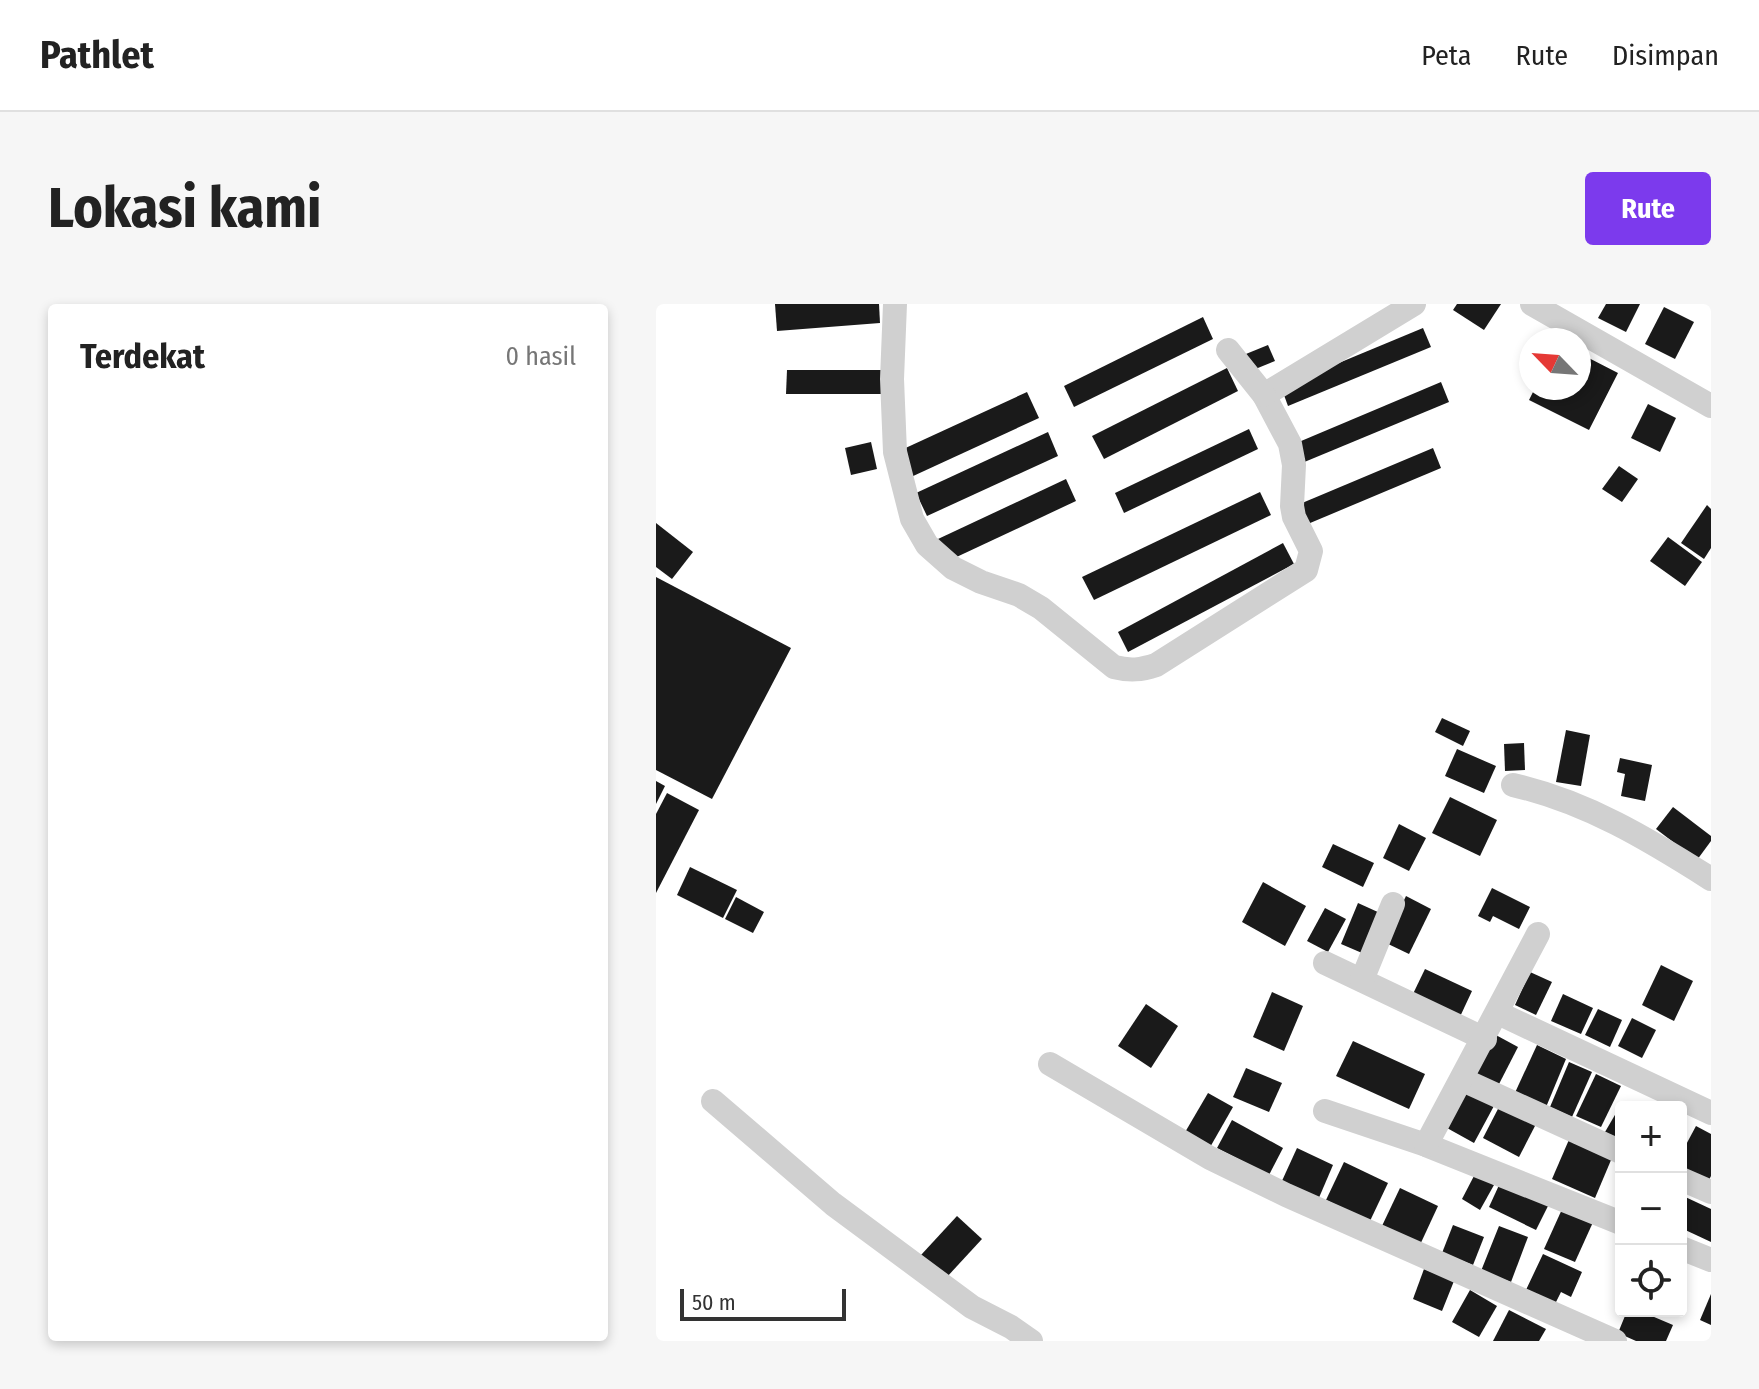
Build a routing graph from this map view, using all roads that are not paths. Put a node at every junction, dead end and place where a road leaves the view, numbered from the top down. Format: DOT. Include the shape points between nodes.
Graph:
graph roads {
  1 [pos="895,304"];
  2 [pos="1414,304"];
  3 [pos="1532,304"];
  4 [pos="1228,350"];
  5 [pos="1264,395"];
  6 [pos="1711,406"];
  7 [pos="1513,785"];
  8 [pos="1711,879"];
  9 [pos="1393,904"];
  10 [pos="1538,934"];
  11 [pos="1325,963"];
  12 [pos="1362,980"];
  13 [pos="1498,1013"];
  14 [pos="1485,1039"];
  15 [pos="1050,1064"];
  16 [pos="1463,1080"];
  17 [pos="713,1101"];
  18 [pos="1325,1111"];
  19 [pos="1711,1113"];
  20 [pos="1426,1145"];
  21 [pos="1615,1149"];
  22 [pos="1687,1182"];
  23 [pos="1711,1192"];
  24 [pos="1615,1221"];
  25 [pos="1687,1250"];
  26 [pos="1711,1260"];
  27 [pos="1031,1341"];
  28 [pos="1615,1341"];
  1 -- 5 [label="street" via="895,452 912,519 927,545 953,568 1041,608 1114,667 1142,670 1156,665 1306,570 1311,551 1294,517 1290,444"];
  2 -- 5 [label="street"];
  3 -- 6 [label="street"];
  4 -- 5 [label="street"];
  7 -- 8 [label="street" via="1608,818"];
  9 -- 12 [label="street"];
  10 -- 13 [label="street"];
  11 -- 12 [label="street"];
  12 -- 14 [label="street"];
  13 -- 14 [label="street"];
  13 -- 19 [label="street"];
  14 -- 16 [label="street"];
  15 -- 28 [label="street" via="1223,1165"];
  16 -- 20 [label="street"];
  16 -- 21 [label="street"];
  17 -- 27 [label="street" via="833,1204 972,1307"];
  18 -- 20 [label="street"];
  20 -- 24 [label="street"];
  22 -- 23 [label="street"];
  25 -- 26 [label="street"];
}
